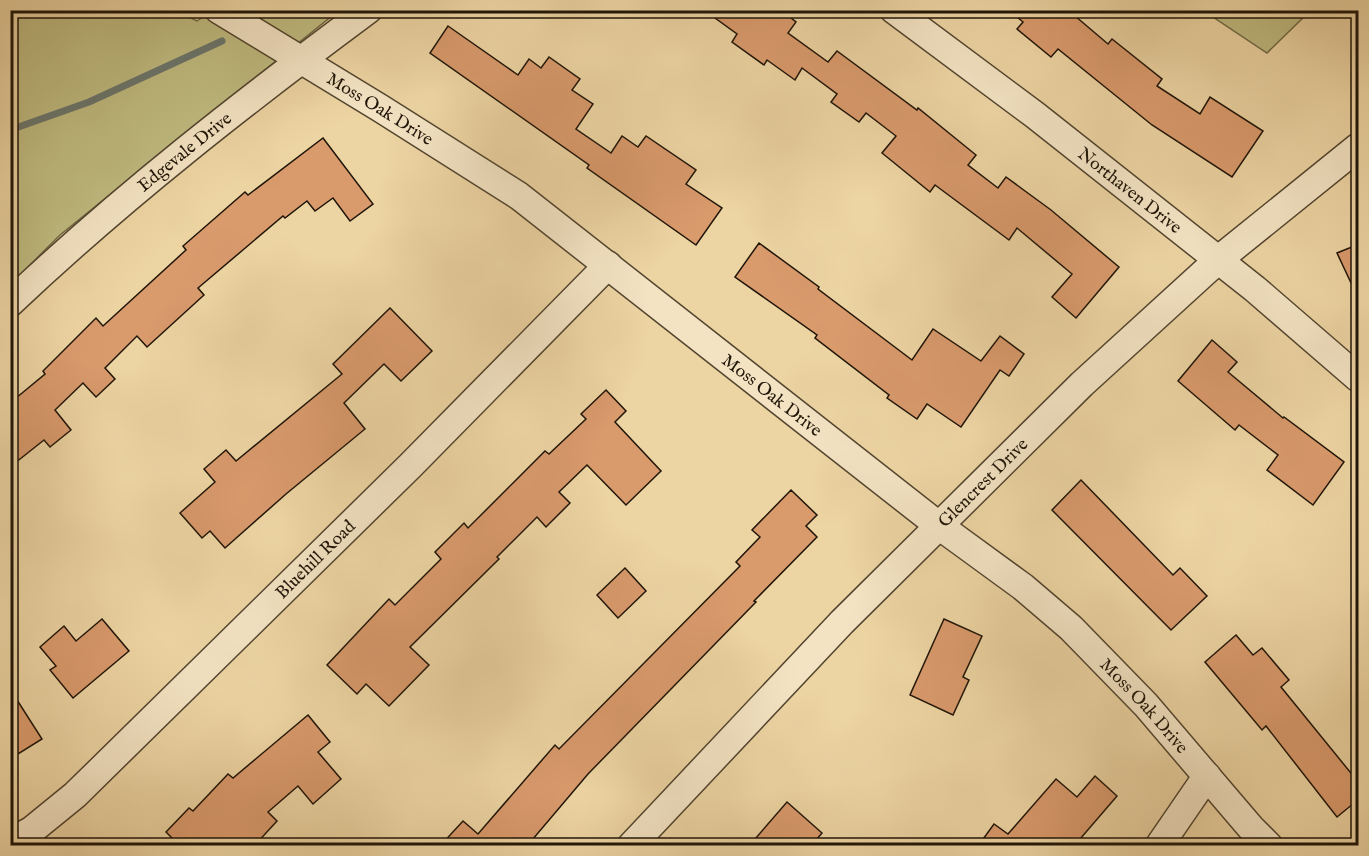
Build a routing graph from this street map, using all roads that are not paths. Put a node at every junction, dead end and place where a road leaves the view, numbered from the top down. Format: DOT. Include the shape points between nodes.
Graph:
graph roads {
  1 [pos="219,10"];
  2 [pos="368,10"];
  3 [pos="894,10"];
  4 [pos="300,61"];
  5 [pos="1359,147"];
  6 [pos="1218,260"];
  7 [pos="608,265"];
  8 [pos="10,303"];
  9 [pos="1359,378"];
  10 [pos="938,525"];
  11 [pos="1207,776"];
  12 [pos="10,842"];
  13 [pos="631,846"];
  14 [pos="1160,846"];
  15 [pos="1269,846"];
  1 -- 4 [label="street, Moss Oak Drive"];
  2 -- 4 [label="street, Edgevale Drive"];
  3 -- 6 [label="street, Northaven Drive" via="1035,115"];
  4 -- 7 [label="street, Moss Oak Drive" via="519,196"];
  4 -- 8 [label="street, Edgevale Drive" via="147,182"];
  5 -- 6 [label="street, Glencrest Drive"];
  6 -- 9 [label="street, Northaven Drive"];
  6 -- 10 [label="street, Glencrest Drive" via="1082,384"];
  7 -- 10 [label="street, Moss Oak Drive"];
  7 -- 12 [label="street, Bluehill Road" via="75,795 32,830"];
  10 -- 11 [label="street, Moss Oak Drive" via="1023,587 1071,628 1146,705"];
  10 -- 13 [label="street, Glencrest Drive"];
  11 -- 14 [label="street"];
  11 -- 15 [label="street, Moss Oak Drive"];
}
